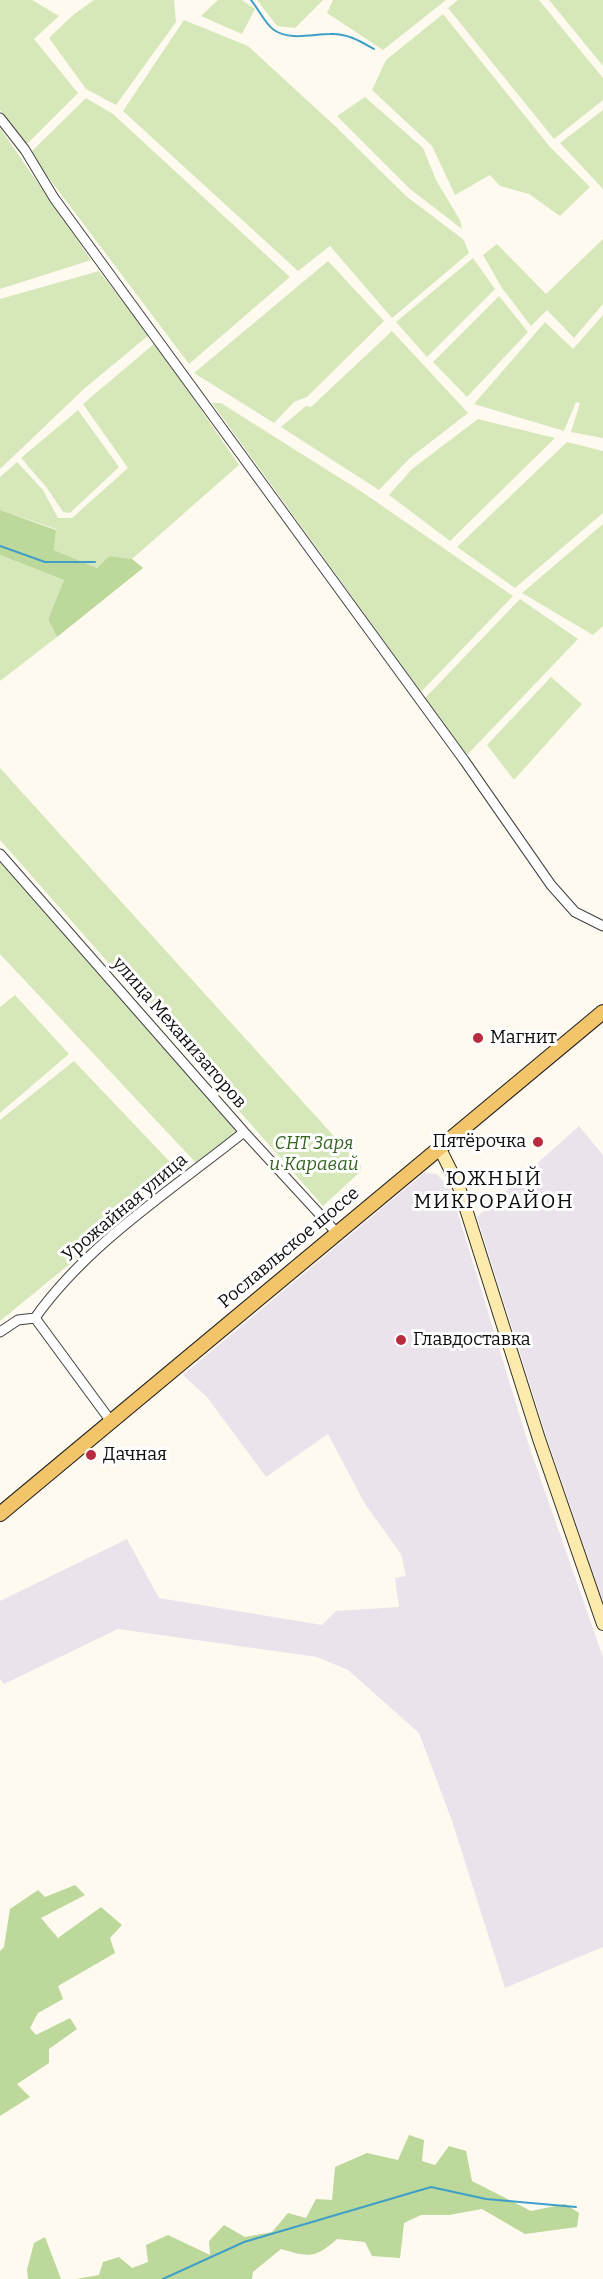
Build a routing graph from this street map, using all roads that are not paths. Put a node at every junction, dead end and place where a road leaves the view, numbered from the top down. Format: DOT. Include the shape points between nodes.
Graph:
graph roads {
  1 [pos="0,118"];
  2 [pos="0,854"];
  3 [pos="603,926"];
  4 [pos="603,1012"];
  5 [pos="244,1132"];
  6 [pos="439,1147"];
  7 [pos="336,1232"];
  8 [pos="35,1318"];
  9 [pos="0,1332"];
  10 [pos="110,1420"];
  11 [pos="2,1509"];
  12 [pos="603,1624"];
  1 -- 3 [label="street" via="551,885 575,912"];
  2 -- 5 [label="street, улица Механизаторов"];
  4 -- 6 [label="main road, Рославльское шоссе"];
  5 -- 7 [label="street, улица Механизаторов"];
  5 -- 8 [label="street, Урожайная улица" via="85,1259"];
  6 -- 7 [label="main road, Рославльское шоссе"];
  6 -- 12 [label="street" via="459,1187 526,1400"];
  7 -- 10 [label="main road, Рославльское шоссе"];
  8 -- 9 [label="street" via="18,1320"];
  8 -- 10 [label="street"];
  10 -- 11 [label="main road, Рославльское шоссе"];
}
